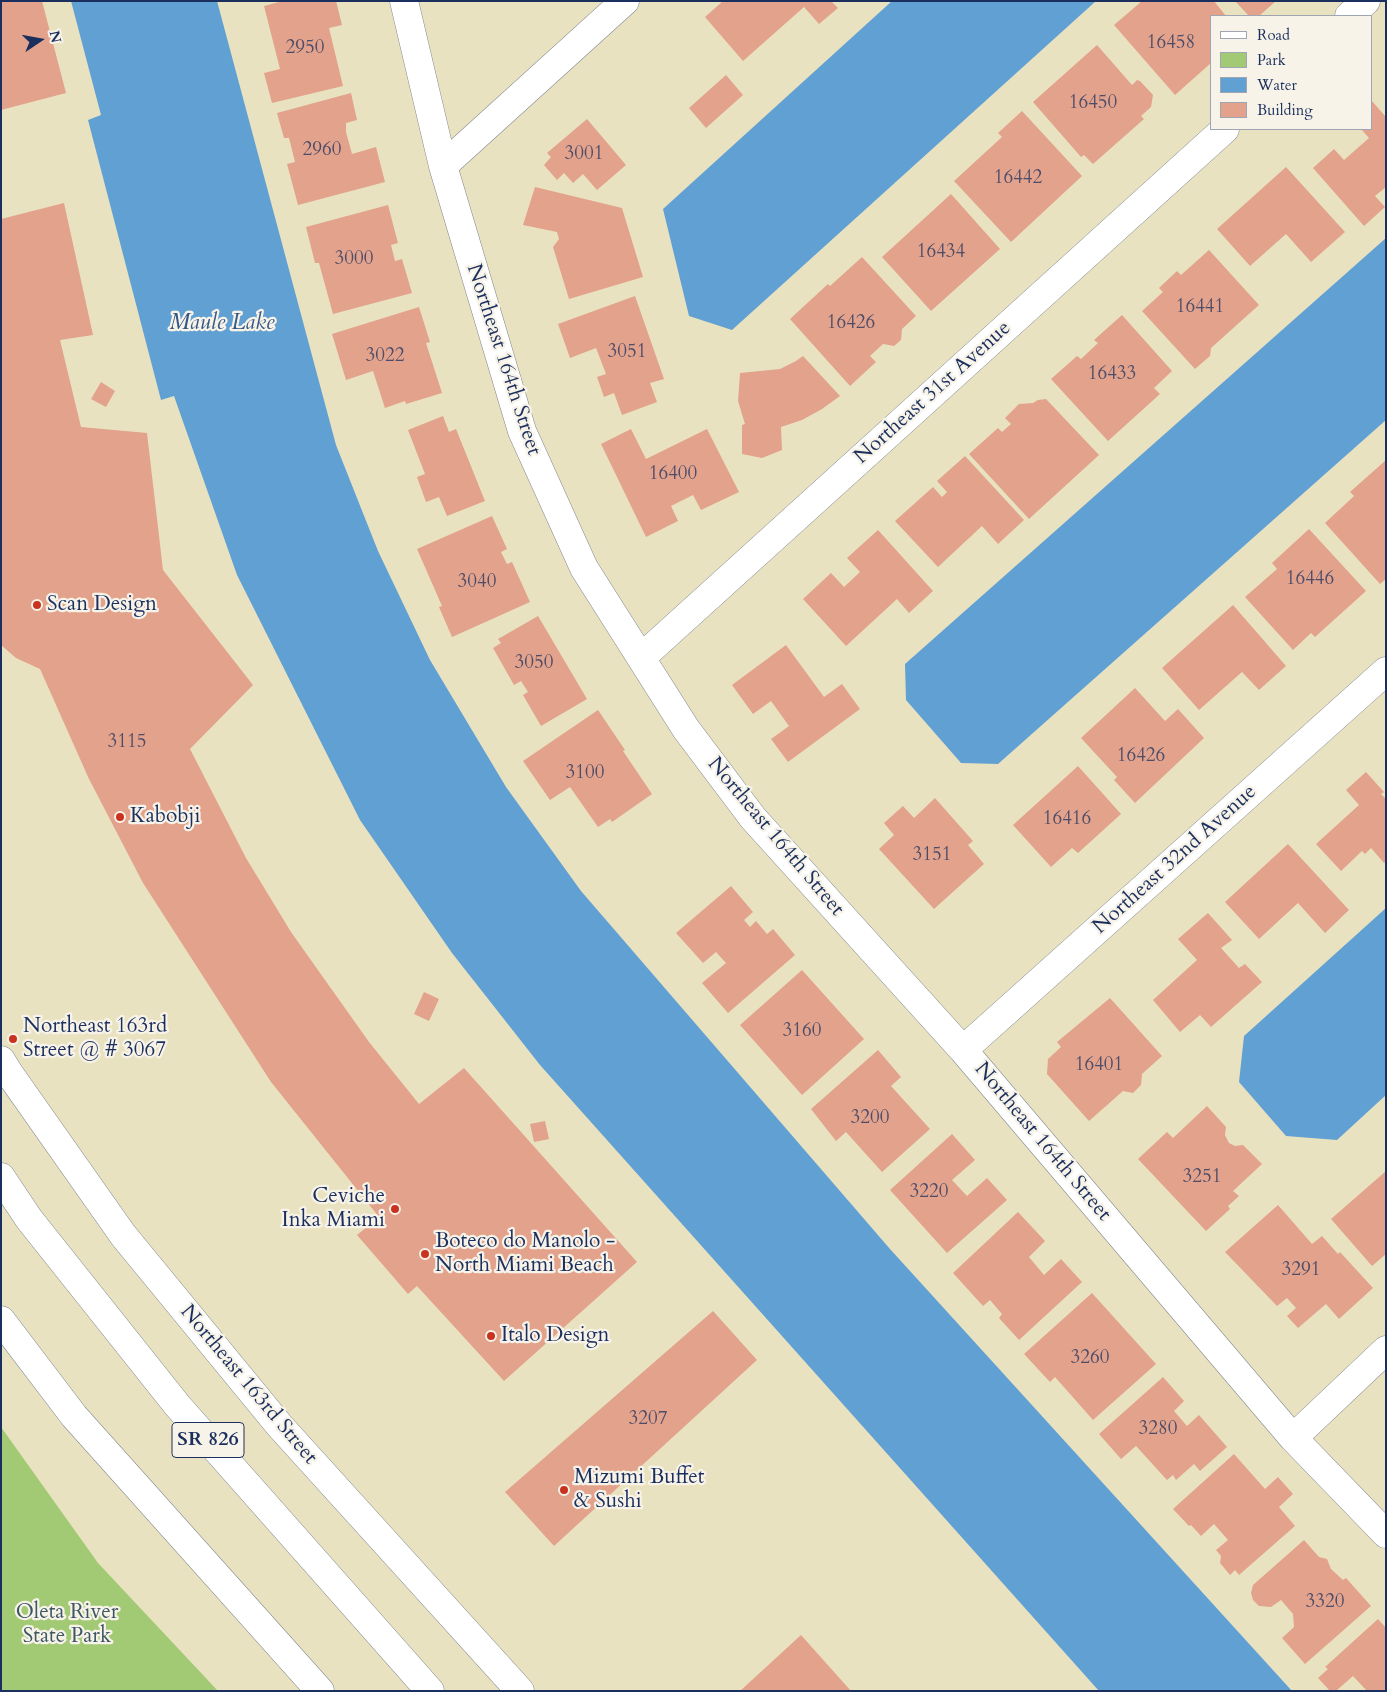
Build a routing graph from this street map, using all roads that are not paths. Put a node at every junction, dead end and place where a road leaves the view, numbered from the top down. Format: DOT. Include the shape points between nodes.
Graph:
graph roads {
  1 [pos="404,1"];
  2 [pos="625,1"];
  3 [pos="1366,1"];
  4 [pos="1351,15"];
  5 [pos="1224,130"];
  6 [pos="443,166"];
  7 [pos="642,657"];
  8 [pos="1386,671"];
  9 [pos="963,1050"];
  10 [pos="1,1060"];
  11 [pos="1,1177"];
  12 [pos="1,1320"];
  13 [pos="1386,1350"];
  14 [pos="1293,1438"];
  15 [pos="1386,1534"];
  16 [pos="320,1691"];
  17 [pos="430,1691"];
  18 [pos="520,1691"];
  1 -- 6 [label="street, Northeast 164th Street"];
  2 -- 6 [label="street"];
  3 -- 4 [label="street"];
  5 -- 7 [label="street, Northeast 31st Avenue"];
  6 -- 7 [label="street, Northeast 164th Street" via="522,431 584,568"];
  7 -- 9 [label="street, Northeast 164th Street" via="686,730 754,818"];
  8 -- 9 [label="street, Northeast 32nd Avenue"];
  9 -- 14 [label="street, Northeast 164th Street"];
  10 -- 18 [label="street, Northeast 163rd Street" via="123,1235 273,1418"];
  11 -- 17 [label="street, SR 826" via="29,1219 177,1405"];
  12 -- 16 [label="street" via="74,1416"];
  13 -- 14 [label="street"];
  14 -- 15 [label="street, Northeast 164th Street"];
}
